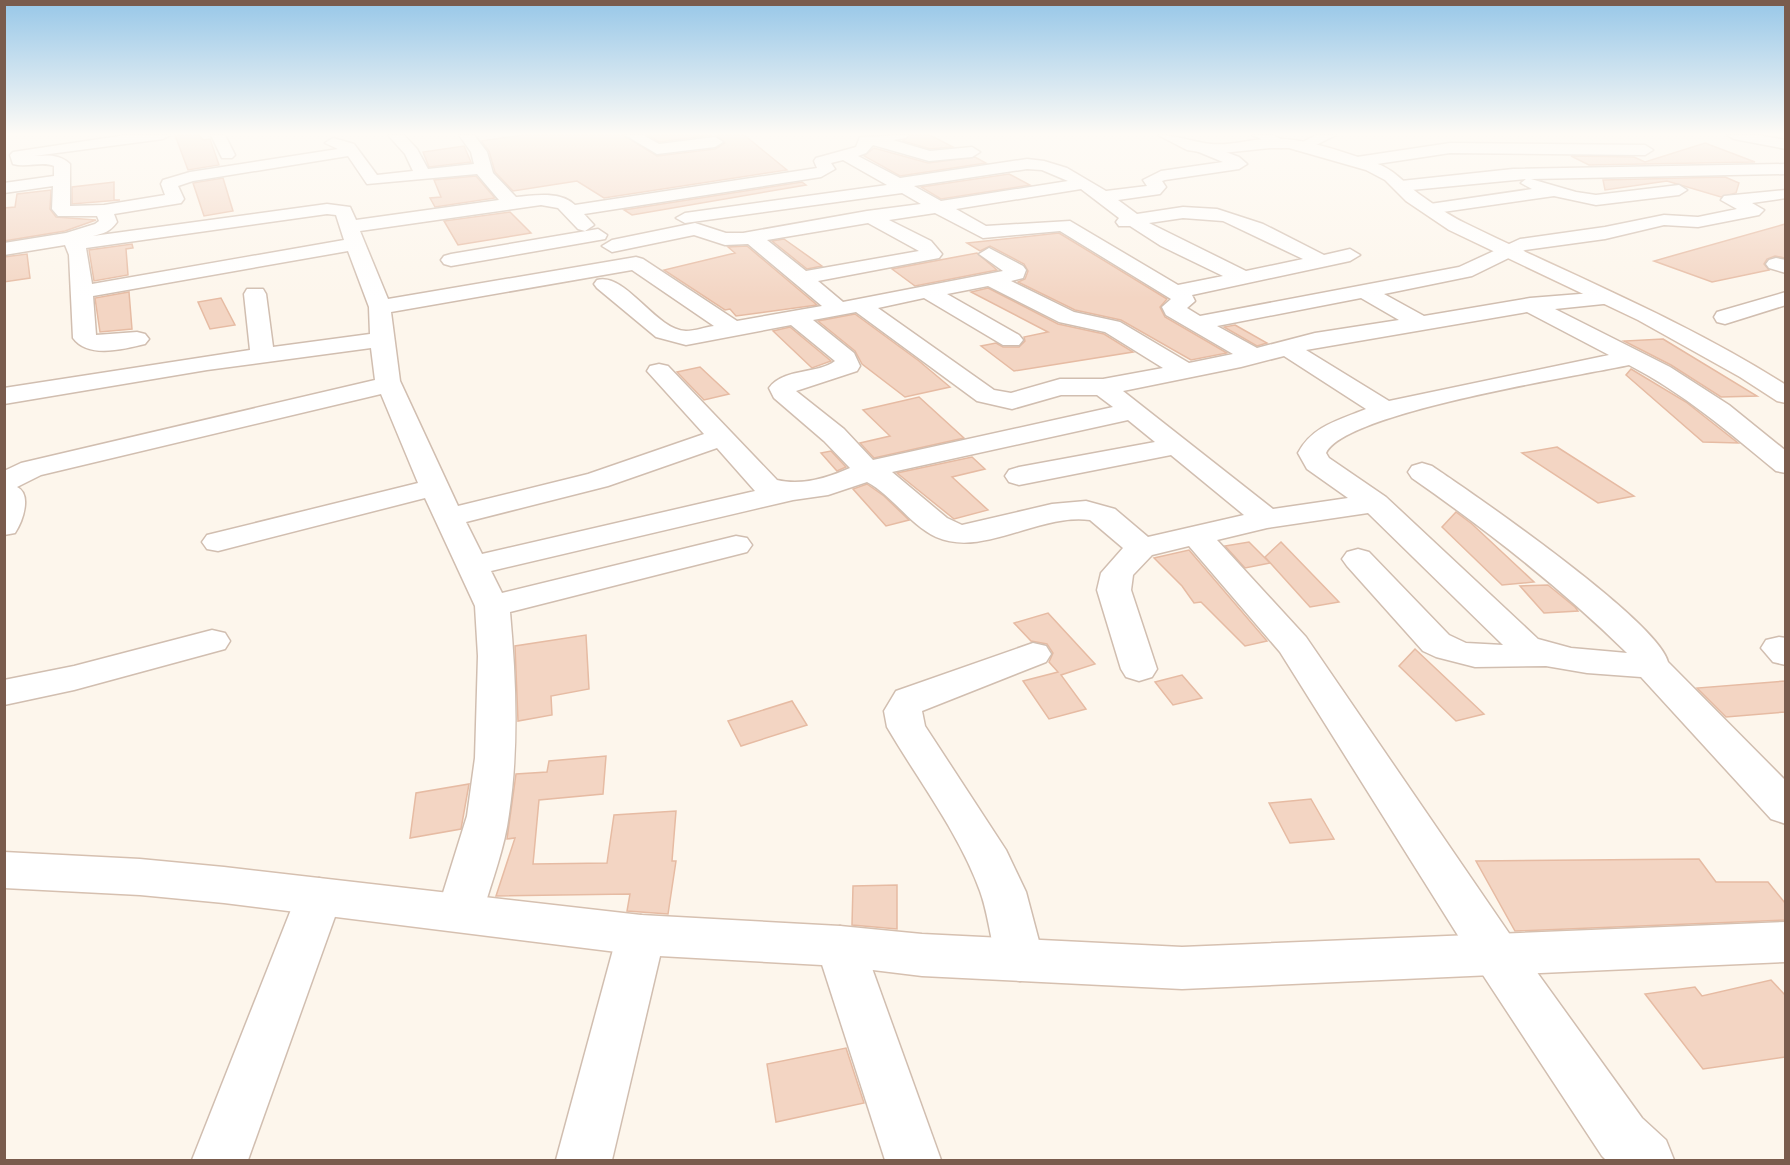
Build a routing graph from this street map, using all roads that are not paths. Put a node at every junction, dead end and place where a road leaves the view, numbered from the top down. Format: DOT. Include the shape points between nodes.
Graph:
graph roads {
  1 [pos="62,189"];
  2 [pos="171,189"];
  3 [pos="488,189"];
  4 [pos="502,189"];
  5 [pos="702,189"];
  6 [pos="902,189"];
  7 [pos="905,189"];
  8 [pos="1044,189"];
  9 [pos="1090,189"];
  10 [pos="1155,189"];
  11 [pos="1416,189"];
  12 [pos="1436,189"];
  13 [pos="1551,189"];
  14 [pos="1691,189"];
  15 [pos="1769,189"];
  16 [pos="1406,191"];
  17 [pos="1556,191"];
  18 [pos="1785,194"];
  19 [pos="652,197"];
  20 [pos="1101,197"];
  21 [pos="934,205"];
  22 [pos="1428,209"];
  23 [pos="104,210"];
  24 [pos="1755,210"];
  25 [pos="571,211"];
  26 [pos="867,216"];
  27 [pos="685,218"];
  28 [pos="351,221"];
  29 [pos="1131,221"];
  30 [pos="702,230"];
  31 [pos="1073,230"];
  32 [pos="428,231"];
  33 [pos="748,237"];
  34 [pos="73,241"];
  35 [pos="605,241"];
  36 [pos="4,249"];
  37 [pos="1509,251"];
  38 [pos="990,254"];
  39 [pos="1350,255"];
  40 [pos="451,260"];
  41 [pos="1322,261"];
  42 [pos="645,268"];
  43 [pos="802,278"];
  44 [pos="1244,278"];
  45 [pos="992,280"];
  46 [pos="604,284"];
  47 [pos="475,290"];
  48 [pos="1364,291"];
  49 [pos="82,292"];
  50 [pos="930,292"];
  51 [pos="1176,292"];
  52 [pos="255,294"];
  53 [pos="543,295"];
  54 [pos="1605,298"];
  55 [pos="1785,298"];
  56 [pos="1530,305"];
  57 [pos="380,308"];
  58 [pos="850,308"];
  59 [pos="795,317"];
  60 [pos="1725,317"];
  61 [pos="1196,323"];
  62 [pos="1421,323"];
  63 [pos="732,328"];
  64 [pos="137,339"];
  65 [pos="383,339"];
  66 [pos="1011,340"];
  67 [pos="93,343"];
  68 [pos="1286,347"];
  69 [pos="262,355"];
  70 [pos="1253,356"];
  71 [pos="1634,357"];
  72 [pos="659,371"];
  73 [pos="1185,371"];
  74 [pos="88,383"];
  75 [pos="390,384"];
  76 [pos="1103,387"];
  77 [pos="4,396"];
  78 [pos="1785,396"];
  79 [pos="1385,410"];
  80 [pos="1132,411"];
  81 [pos="720,438"];
  82 [pos="984,442"];
  83 [pos="1177,447"];
  84 [pos="1785,465"];
  85 [pos="865,470"];
  86 [pos="1422,472"];
  87 [pos="1019,476"];
  88 [pos="4,482"];
  89 [pos="435,487"];
  90 [pos="788,492"];
  91 [pos="4,493"];
  92 [pos="1375,503"];
  93 [pos="1056,514"];
  94 [pos="449,517"];
  95 [pos="1267,519"];
  96 [pos="4,526"];
  97 [pos="1197,536"];
  98 [pos="219,542"];
  99 [pos="736,545"];
  100 [pos="1141,548"];
  101 [pos="1358,559"];
  102 [pos="475,565"];
  103 [pos="492,606"];
  104 [pos="212,641"];
  105 [pos="1033,654"];
  106 [pos="1544,655"];
  107 [pos="1650,666"];
  108 [pos="1139,669"];
  109 [pos="4,693"];
  110 [pos="1785,808"];
  111 [pos="4,870"];
  112 [pos="320,897"];
  113 [pos="460,912"];
  114 [pos="641,935"];
  115 [pos="1785,942"];
  116 [pos="840,946"];
  117 [pos="1496,954"];
  118 [pos="1020,960"];
  119 [pos="220,1161"];
  120 [pos="584,1161"];
  121 [pos="913,1161"];
  122 [pos="1646,1161"];
  1 -- 23 [label="street" via="64,212"];
  2 -- 23 [label="street" via="175,199"];
  3 -- 32 [label="street"];
  4 -- 25 [label="street" via="564,204"];
  5 -- 19 [label="street"];
  6 -- 27 [label="street"];
  7 -- 21 [label="street"];
  8 -- 21 [label="street"];
  9 -- 20 [label="street"];
  10 -- 20 [label="street"];
  11 -- 16 [label="street"];
  12 -- 16 [label="street"];
  13 -- 17 [label="street"];
  14 -- 17 [label="street" via="1596,200"];
  15 -- 18 [label="street"];
  16 -- 22 [label="street"];
  17 -- 22 [label="street"];
  18 -- 24 [label="street"];
  18 -- 24 [label="street" via="1730,200"];
  19 -- 25 [label="street"];
  19 -- 27 [label="street"];
  20 -- 29 [label="street"];
  21 -- 26 [label="street"];
  21 -- 31 [label="street" via="983,232 1058,223"];
  22 -- 37 [label="street"];
  23 -- 34 [label="street" via="107,225 74,235"];
  24 -- 37 [label="street" via="1698,222 1664,220 1605,233 1520,244"];
  25 -- 35 [label="street"];
  26 -- 33 [label="street"];
  26 -- 43 [label="street" via="924,244 932,254"];
  27 -- 30 [label="street"];
  28 -- 32 [label="street"];
  28 -- 34 [label="street" via="286,213"];
  28 -- 49 [label="street" via="258,259"];
  28 -- 57 [label="street"];
  29 -- 31 [label="street"];
  29 -- 41 [label="street" via="1192,213 1217,214"];
  29 -- 44 [label="street"];
  30 -- 33 [label="street" via="725,239"];
  30 -- 35 [label="street"];
  31 -- 51 [label="street"];
  32 -- 40 [label="street"];
  33 -- 43 [label="street"];
  34 -- 36 [label="street"];
  34 -- 49 [label="street" via="79,255"];
  35 -- 40 [label="street"];
  35 -- 42 [label="street"];
  37 -- 48 [label="street" via="1465,272"];
  37 -- 54 [label="street"];
  38 -- 45 [label="street" via="1018,272"];
  39 -- 41 [label="street"];
  40 -- 47 [label="street"];
  41 -- 44 [label="street"];
  42 -- 46 [label="street"];
  42 -- 47 [label="street"];
  42 -- 63 [label="street"];
  43 -- 58 [label="street"];
  44 -- 51 [label="street"];
  45 -- 50 [label="street"];
  45 -- 73 [label="street" via="1067,317 1113,327"];
  46 -- 53 [label="street"];
  46 -- 63 [label="street" via="664,332 675,336 686,338"];
  47 -- 57 [label="street"];
  48 -- 61 [label="street"];
  48 -- 62 [label="street"];
  49 -- 67 [label="street" via="85,338"];
  50 -- 58 [label="street"];
  50 -- 66 [label="street"];
  51 -- 61 [label="street" via="1186,300 1175,305 1174,310"];
  52 -- 69 [label="street"];
  54 -- 56 [label="street"];
  54 -- 78 [label="street" via="1646,315"];
  55 -- 60 [label="street"];
  56 -- 62 [label="street"];
  56 -- 71 [label="street"];
  57 -- 65 [label="street"];
  58 -- 59 [label="street"];
  58 -- 76 [label="street" via="986,396 1012,401 1060,387"];
  59 -- 63 [label="street"];
  59 -- 85 [label="street" via="848,366 788,384 782,388 783,393 834,435"];
  61 -- 70 [label="street"];
  62 -- 68 [label="street"];
  64 -- 67 [label="street"];
  65 -- 69 [label="street"];
  65 -- 75 [label="street"];
  67 -- 74 [label="street"];
  68 -- 70 [label="street"];
  68 -- 79 [label="street"];
  69 -- 74 [label="street"];
  70 -- 73 [label="street"];
  71 -- 79 [label="street"];
  71 -- 84 [label="street" via="1720,411"];
  72 -- 81 [label="street"];
  73 -- 76 [label="street"];
  74 -- 77 [label="street"];
  75 -- 88 [label="street" via="70,459 31,469"];
  75 -- 89 [label="street"];
  76 -- 80 [label="street"];
  79 -- 92 [label="street" via="1327,435 1312,453 1317,463"];
  80 -- 82 [label="street"];
  80 -- 83 [label="street"];
  81 -- 90 [label="street" via="760,482"];
  81 -- 94 [label="street" via="598,480"];
  82 -- 85 [label="street"];
  82 -- 87 [label="street"];
  83 -- 87 [label="street"];
  83 -- 95 [label="street"];
  85 -- 90 [label="street" via="849,480"];
  85 -- 93 [label="street" via="884,478 940,527 955,534"];
  86 -- 107 [label="street" via="1494,521 1607,614 1648,653"];
  87 -- 93 [label="street"];
  89 -- 94 [label="street"];
  89 -- 98 [label="street"];
  90 -- 102 [label="street"];
  91 -- 96 [label="street" via="11,500"];
  92 -- 95 [label="street"];
  92 -- 106 [label="street" via="1526,647"];
  93 -- 100 [label="street" via="1085,510 1100,513"];
  94 -- 102 [label="street"];
  95 -- 97 [label="street"];
  97 -- 100 [label="street"];
  97 -- 117 [label="street" via="1293,645"];
  99 -- 103 [label="street"];
  100 -- 108 [label="street" via="1118,573 1114,590"];
  101 -- 106 [label="street" via="1436,643 1449,651 1471,658"];
  102 -- 103 [label="street"];
  103 -- 113 [label="street" via="496,656 495,758 488,816"];
  104 -- 109 [label="street"];
  105 -- 118 [label="street" via="909,700 903,711 906,727 984,849 1003,892"];
  106 -- 107 [label="street"];
  107 -- 110 [label="street"];
  111 -- 112 [label="street" via="151,878"];
  112 -- 113 [label="street"];
  112 -- 119 [label="street"];
  113 -- 114 [label="street"];
  114 -- 116 [label="street"];
  114 -- 120 [label="street"];
  115 -- 117 [label="street"];
  116 -- 118 [label="street"];
  116 -- 121 [label="street"];
  117 -- 118 [label="street" via="1182,969"];
  117 -- 122 [label="street" via="1622,1137"];
}
